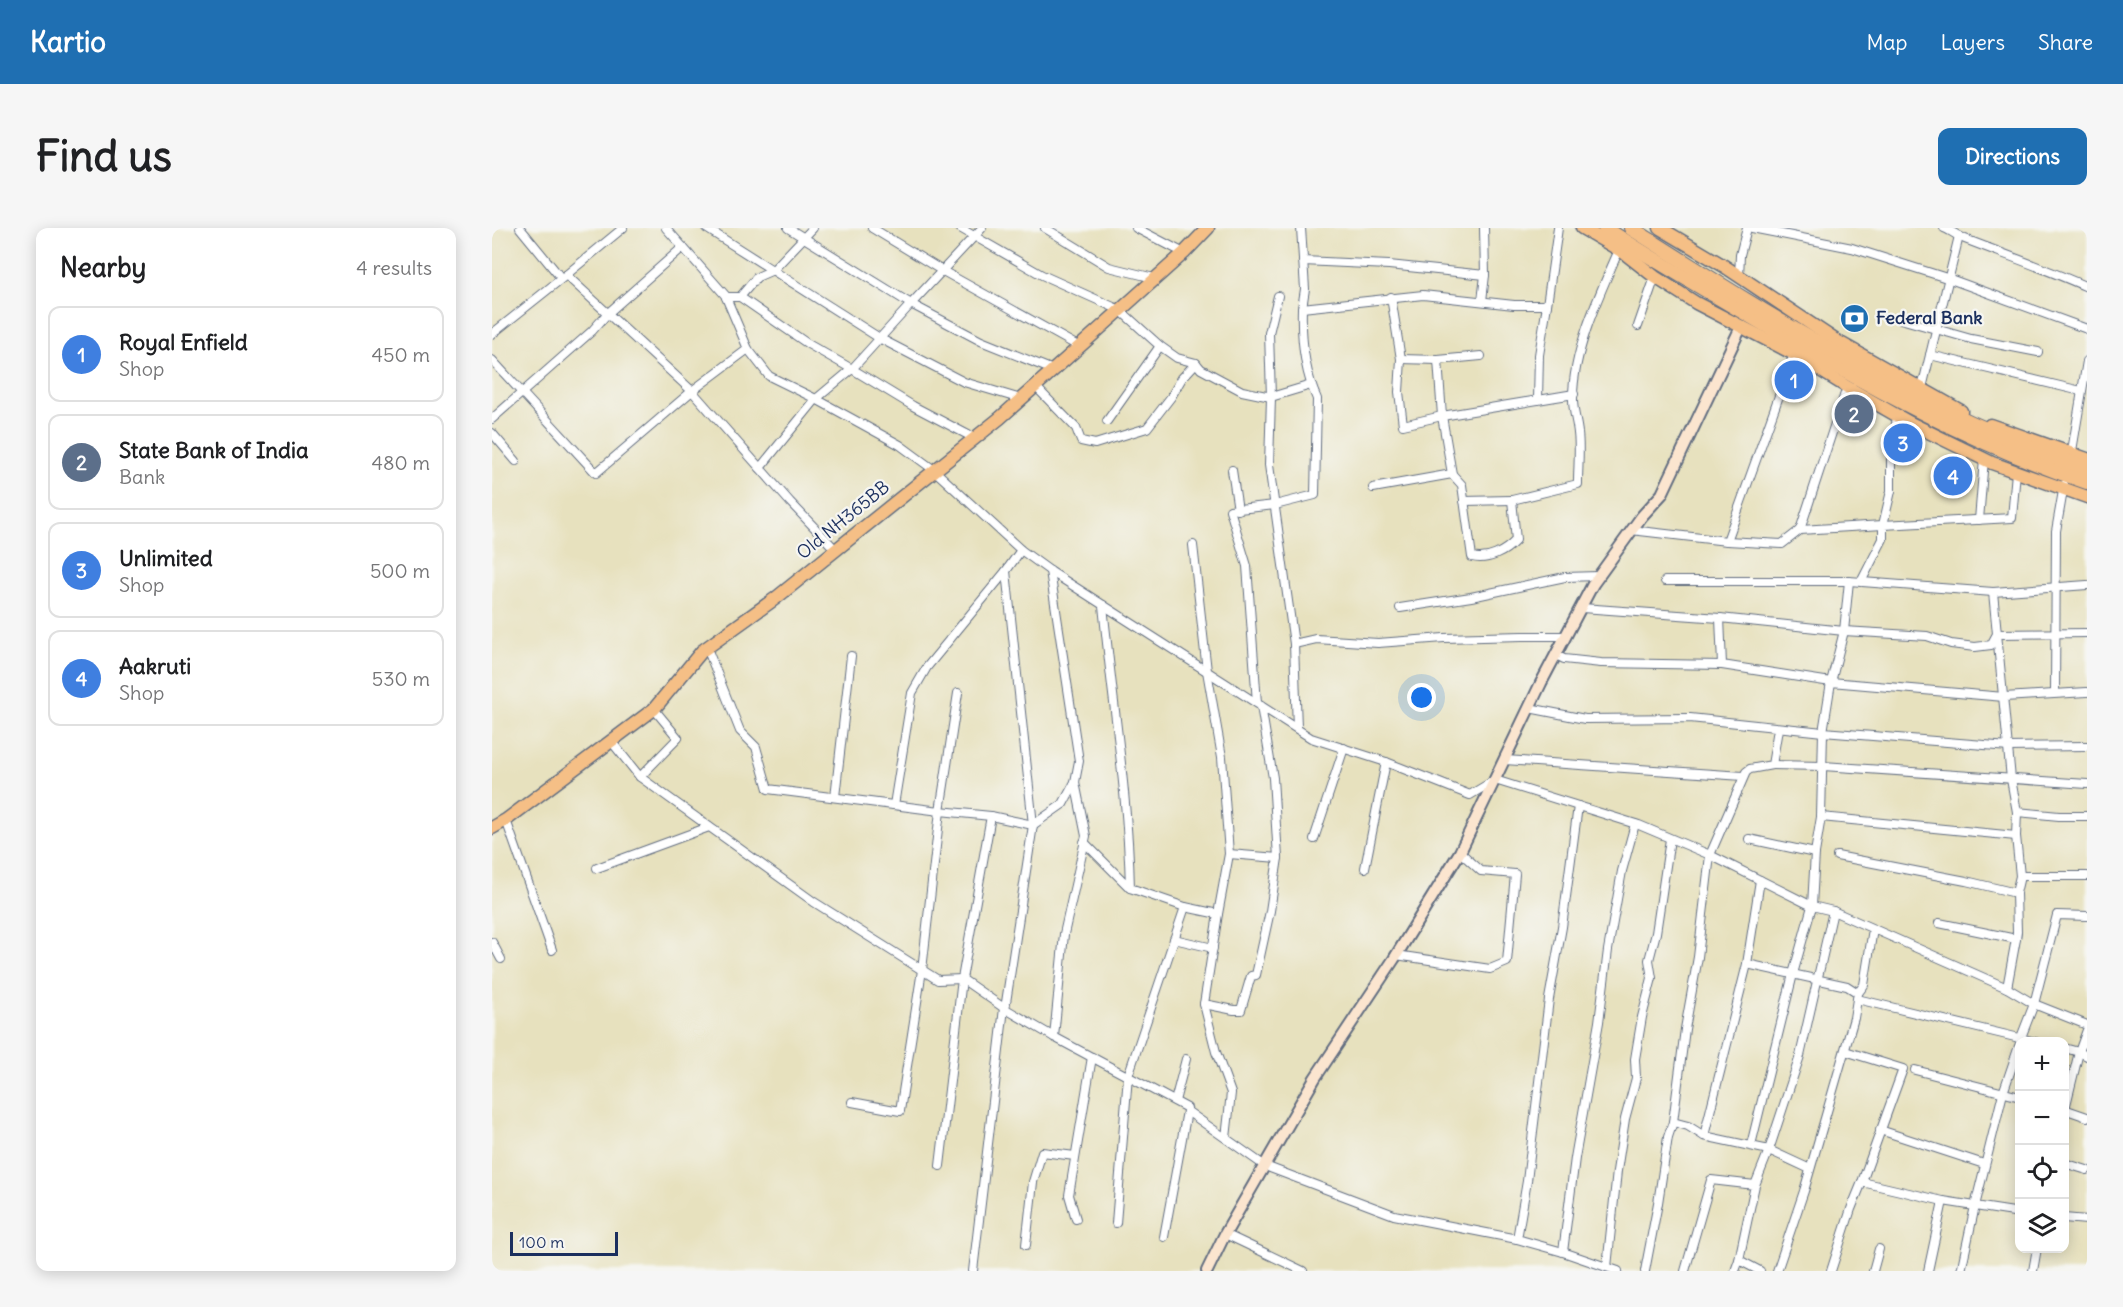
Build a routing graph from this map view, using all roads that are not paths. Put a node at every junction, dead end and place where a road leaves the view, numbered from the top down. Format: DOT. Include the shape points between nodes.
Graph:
graph roads {
  1 [pos="520,228"];
  2 [pos="623,228"];
  3 [pos="666,228"];
  4 [pos="706,228"];
  5 [pos="788,228"];
  6 [pos="813,228"];
  7 [pos="872,228"];
  8 [pos="960,228"];
  9 [pos="981,228"];
  10 [pos="1045,228"];
  11 [pos="1136,228"];
  12 [pos="1208,228"];
  13 [pos="1301,228"];
  14 [pos="1484,228"];
  15 [pos="1558,228"];
  16 [pos="1582,228"];
  17 [pos="1605,228"];
  18 [pos="1631,228"];
  19 [pos="1750,228"];
  20 [pos="1944,228"];
  21 [pos="1664,229"];
  22 [pos="1961,234"];
  23 [pos="974,237"];
  24 [pos="804,238"];
  25 [pos="682,247"];
  26 [pos="1619,250"];
  27 [pos="1184,253"];
  28 [pos="1303,261"];
  29 [pos="1678,266"];
  30 [pos="773,270"];
  31 [pos="941,270"];
  32 [pos="1485,275"];
  33 [pos="1740,276"];
  34 [pos="564,277"];
  35 [pos="1655,277"];
  36 [pos="1155,278"];
  37 [pos="1950,279"];
  38 [pos="1707,284"];
  39 [pos="2087,287"];
  40 [pos="1278,296"];
  41 [pos="726,297"];
  42 [pos="740,297"];
  43 [pos="1391,297"];
  44 [pos="1482,301"];
  45 [pos="911,304"];
  46 [pos="1547,305"];
  47 [pos="1302,308"];
  48 [pos="1120,310"];
  49 [pos="607,314"];
  50 [pos="1897,318"];
  51 [pos="1638,326"];
  52 [pos="1741,327"];
  53 [pos="2087,328"];
  54 [pos="1937,329"];
  55 [pos="492,334"];
  56 [pos="880,339"];
  57 [pos="1078,346"];
  58 [pos="1160,346"];
  59 [pos="748,349"];
  60 [pos="2038,352"];
  61 [pos="1794,354"];
  62 [pos="1930,355"];
  63 [pos="1481,356"];
  64 [pos="1401,359"];
  65 [pos="492,360"];
  66 [pos="1438,360"];
  67 [pos="2087,361"];
  68 [pos="1196,363"];
  69 [pos="852,369"];
  70 [pos="1053,370"];
  71 [pos="1311,385"];
  72 [pos="1035,386"];
  73 [pos="1847,387"];
  74 [pos="1922,388"];
  75 [pos="692,391"];
  76 [pos="2081,391"];
  77 [pos="523,392"];
  78 [pos="1574,394"];
  79 [pos="1272,397"];
  80 [pos="816,399"];
  81 [pos="1021,399"];
  82 [pos="1538,400"];
  83 [pos="1442,416"];
  84 [pos="1897,416"];
  85 [pos="492,419"];
  86 [pos="1107,421"];
  87 [pos="492,434"];
  88 [pos="974,438"];
  89 [pos="2071,455"];
  90 [pos="1984,459"];
  91 [pos="2087,459"];
  92 [pos="516,461"];
  93 [pos="760,468"];
  94 [pos="2087,468"];
  95 [pos="934,470"];
  96 [pos="1232,470"];
  97 [pos="2016,471"];
  98 [pos="1452,474"];
  99 [pos="2087,482"];
  100 [pos="2064,487"];
  101 [pos="1373,488"];
  102 [pos="2087,497"];
  103 [pos="1512,500"];
  104 [pos="1464,501"];
  105 [pos="1275,506"];
  106 [pos="1238,510"];
  107 [pos="1979,520"];
  108 [pos="1883,525"];
  109 [pos="1631,530"];
  110 [pos="1800,530"];
  111 [pos="1727,541"];
  112 [pos="1193,545"];
  113 [pos="835,549"];
  114 [pos="1022,550"];
  115 [pos="1006,571"];
  116 [pos="1050,572"];
  117 [pos="1598,576"];
  118 [pos="1665,581"];
  119 [pos="1849,581"];
  120 [pos="1861,582"];
  121 [pos="2087,585"];
  122 [pos="2056,587"];
  123 [pos="1993,592"];
  124 [pos="1103,605"];
  125 [pos="1582,608"];
  126 [pos="1400,609"];
  127 [pos="1720,618"];
  128 [pos="1844,631"];
  129 [pos="2087,633"];
  130 [pos="1997,634"];
  131 [pos="2054,635"];
  132 [pos="1566,636"];
  133 [pos="1294,644"];
  134 [pos="707,648"];
  135 [pos="1556,655"];
  136 [pos="851,656"];
  137 [pos="1722,665"];
  138 [pos="1207,671"];
  139 [pos="1831,682"];
  140 [pos="2087,692"];
  141 [pos="958,693"];
  142 [pos="2055,693"];
  143 [pos="2004,697"];
  144 [pos="1259,704"];
  145 [pos="1529,708"];
  146 [pos="654,709"];
  147 [pos="1297,728"];
  148 [pos="1778,729"];
  149 [pos="1822,732"];
  150 [pos="611,741"];
  151 [pos="2087,746"];
  152 [pos="2009,747"];
  153 [pos="1344,748"];
  154 [pos="1505,760"];
  155 [pos="1386,762"];
  156 [pos="1772,765"];
  157 [pos="1823,766"];
  158 [pos="1743,776"];
  159 [pos="640,777"];
  160 [pos="2011,779"];
  161 [pos="1496,780"];
  162 [pos="1075,782"];
  163 [pos="2087,784"];
  164 [pos="835,797"];
  165 [pos="1063,804"];
  166 [pos="894,805"];
  167 [pos="1578,806"];
  168 [pos="1080,808"];
  169 [pos="940,811"];
  170 [pos="2017,813"];
  171 [pos="990,816"];
  172 [pos="2087,816"];
  173 [pos="1821,817"];
  174 [pos="506,820"];
  175 [pos="1635,824"];
  176 [pos="1033,825"];
  177 [pos="709,827"];
  178 [pos="492,828"];
  179 [pos="2016,836"];
  180 [pos="1314,839"];
  181 [pos="1670,839"];
  182 [pos="1749,839"];
  183 [pos="1084,842"];
  184 [pos="1460,852"];
  185 [pos="1815,853"];
  186 [pos="1229,854"];
  187 [pos="1710,855"];
  188 [pos="1837,856"];
  189 [pos="1278,858"];
  190 [pos="597,868"];
  191 [pos="1365,868"];
  192 [pos="2020,876"];
  193 [pos="2087,876"];
  194 [pos="1760,880"];
  195 [pos="1130,888"];
  196 [pos="2016,893"];
  197 [pos="1812,906"];
  198 [pos="1185,907"];
  199 [pos="1833,911"];
  200 [pos="1218,914"];
  201 [pos="2087,915"];
  202 [pos="1939,923"];
  203 [pos="1873,929"];
  204 [pos="1174,939"];
  205 [pos="2016,939"];
  206 [pos="492,942"];
  207 [pos="1213,948"];
  208 [pos="552,950"];
  209 [pos="1396,955"];
  210 [pos="501,959"];
  211 [pos="1746,964"];
  212 [pos="922,970"];
  213 [pos="1793,974"];
  214 [pos="962,979"];
  215 [pos="1818,979"];
  216 [pos="2007,988"];
  217 [pos="1857,996"];
  218 [pos="1204,1004"];
  219 [pos="2034,1004"];
  220 [pos="1005,1008"];
  221 [pos="2087,1025"];
  222 [pos="2087,1030"];
  223 [pos="1054,1037"];
  224 [pos="2022,1037"];
  225 [pos="2015,1040"];
  226 [pos="1845,1051"];
  227 [pos="2083,1054"];
  228 [pos="2015,1056"];
  229 [pos="1092,1057"];
  230 [pos="1186,1059"];
  231 [pos="1915,1070"];
  232 [pos="1128,1076"];
  233 [pos="2003,1093"];
  234 [pos="2015,1096"];
  235 [pos="2069,1098"];
  236 [pos="1175,1101"];
  237 [pos="852,1102"];
  238 [pos="1188,1112"];
  239 [pos="2069,1112"];
  240 [pos="2087,1117"];
  241 [pos="1673,1122"];
  242 [pos="1880,1130"];
  243 [pos="1704,1136"];
  244 [pos="1227,1138"];
  245 [pos="1751,1145"];
  246 [pos="1769,1150"];
  247 [pos="1075,1156"];
  248 [pos="1984,1164"];
  249 [pos="2069,1165"];
  250 [pos="940,1166"];
  251 [pos="1265,1166"];
  252 [pos="1810,1169"];
  253 [pos="2087,1170"];
  254 [pos="1862,1182"];
  255 [pos="1755,1185"];
  256 [pos="1943,1201"];
  257 [pos="1975,1206"];
  258 [pos="2015,1212"];
  259 [pos="2069,1218"];
  260 [pos="1076,1219"];
  261 [pos="2087,1220"];
  262 [pos="1116,1223"];
  263 [pos="1225,1234"];
  264 [pos="1164,1237"];
  265 [pos="1516,1239"];
  266 [pos="1026,1245"];
  267 [pos="1879,1249"];
  268 [pos="1563,1252"];
  269 [pos="2036,1253"];
  270 [pos="1739,1260"];
  271 [pos="1607,1267"];
  272 [pos="973,1271"];
  273 [pos="1207,1271"];
  274 [pos="1303,1271"];
  275 [pos="1618,1271"];
  276 [pos="1645,1271"];
  277 [pos="1684,1271"];
  278 [pos="1735,1271"];
  279 [pos="1760,1271"];
  280 [pos="1777,1271"];
  281 [pos="1831,1271"];
  282 [pos="1874,1271"];
  283 [pos="1928,1271"];
  284 [pos="1961,1271"];
  285 [pos="2033,1271"];
  1 -- 34 [label="street"];
  2 -- 34 [label="street"];
  3 -- 25 [label="street"];
  4 -- 30 [label="street"];
  5 -- 24 [label="street"];
  6 -- 24 [label="street"];
  7 -- 31 [label="street"];
  8 -- 23 [label="street"];
  9 -- 23 [label="street"];
  10 -- 36 [label="street" via="1109,267"];
  11 -- 27 [label="street"];
  12 -- 27 [label="main road, Old NH365BB"];
  13 -- 28 [label="street"];
  14 -- 32 [label="street"];
  15 -- 46 [label="street"];
  16 -- 26 [label="main road"];
  17 -- 29 [label="highway"];
  18 -- 29 [label="highway"];
  19 -- 33 [label="street" via="1740,255"];
  19 -- 37 [label="street" via="1852,248"];
  20 -- 22 [label="street"];
  21 -- 33 [label="main road"];
  22 -- 37 [label="street"];
  22 -- 39 [label="street"];
  23 -- 31 [label="street"];
  23 -- 48 [label="street" via="1042,275"];
  24 -- 30 [label="street"];
  24 -- 45 [label="street"];
  25 -- 41 [label="street"];
  25 -- 49 [label="street"];
  26 -- 35 [label="main road"];
  26 -- 78 [label="street" via="1582,344"];
  27 -- 36 [label="main road, Old NH365BB"];
  28 -- 32 [label="street"];
  28 -- 47 [label="street"];
  29 -- 38 [label="highway"];
  30 -- 42 [label="street" via="757,277"];
  30 -- 56 [label="street"];
  31 -- 45 [label="street"];
  31 -- 57 [label="street"];
  32 -- 44 [label="street"];
  33 -- 74 [label="main road" via="1835,340"];
  34 -- 49 [label="street"];
  34 -- 55 [label="street"];
  35 -- 51 [label="street"];
  35 -- 52 [label="main road"];
  36 -- 48 [label="main road, Old NH365BB"];
  37 -- 53 [label="street"];
  37 -- 54 [label="street"];
  38 -- 94 [label="highway" via="1984,429"];
  38 -- 99 [label="highway" via="1826,361 1930,418"];
  40 -- 79 [label="street" via="1269,333"];
  41 -- 42 [label="street"];
  41 -- 59 [label="street"];
  42 -- 69 [label="street"];
  43 -- 44 [label="street" via="1422,295"];
  43 -- 47 [label="street"];
  43 -- 64 [label="street"];
  44 -- 46 [label="street"];
  45 -- 56 [label="street"];
  45 -- 70 [label="street" via="981,341"];
  46 -- 82 [label="street" via="1539,355"];
  47 -- 71 [label="street" via="1301,338"];
  48 -- 57 [label="main road, Old NH365BB"];
  48 -- 58 [label="street"];
  49 -- 75 [label="street"];
  49 -- 77 [label="street"];
  50 -- 54 [label="street"];
  52 -- 61 [label="main road"];
  52 -- 109 [label="street" via="1662,494"];
  54 -- 60 [label="street"];
  54 -- 62 [label="street"];
  56 -- 69 [label="street"];
  56 -- 81 [label="street" via="964,382"];
  57 -- 70 [label="main road, Old NH365BB"];
  58 -- 68 [label="street" via="1177,358"];
  58 -- 86 [label="street"];
  59 -- 75 [label="street"];
  59 -- 80 [label="street" via="769,376"];
  61 -- 73 [label="main road"];
  61 -- 111 [label="street"];
  62 -- 74 [label="street"];
  62 -- 76 [label="street"];
  63 -- 66 [label="street"];
  64 -- 66 [label="street"];
  64 -- 83 [label="street" via="1403,425"];
  65 -- 77 [label="street"];
  66 -- 83 [label="street"];
  67 -- 76 [label="street"];
  68 -- 72 [label="street" via="1147,428 1095,444 1081,441 1076,428"];
  68 -- 79 [label="street" via="1242,391"];
  69 -- 80 [label="street"];
  69 -- 88 [label="street"];
  70 -- 72 [label="main road, Old NH365BB"];
  71 -- 79 [label="street"];
  71 -- 105 [label="street" via="1317,399 1315,495"];
  72 -- 81 [label="main road, Old NH365BB"];
  73 -- 84 [label="main road"];
  73 -- 110 [label="street"];
  74 -- 89 [label="main road" via="1989,424"];
  75 -- 77 [label="street" via="596,473"];
  75 -- 93 [label="street"];
  76 -- 89 [label="street"];
  77 -- 85 [label="street"];
  78 -- 82 [label="street"];
  78 -- 103 [label="street" via="1578,484"];
  79 -- 105 [label="street" via="1269,465"];
  80 -- 93 [label="street"];
  80 -- 95 [label="street" via="900,445"];
  81 -- 88 [label="main road, Old NH365BB"];
  82 -- 83 [label="street"];
  83 -- 98 [label="street"];
  84 -- 90 [label="main road"];
  84 -- 108 [label="street" via="1891,491"];
  87 -- 92 [label="street"];
  88 -- 95 [label="main road, Old NH365BB"];
  89 -- 91 [label="main road"];
  90 -- 97 [label="main road"];
  90 -- 107 [label="street"];
  93 -- 113 [label="street"];
  95 -- 113 [label="main road, Old NH365BB"];
  95 -- 114 [label="street"];
  96 -- 106 [label="street"];
  97 -- 100 [label="main road"];
  97 -- 107 [label="street" via="2012,518"];
  98 -- 101 [label="street"];
  98 -- 104 [label="street" via="1462,485"];
  100 -- 102 [label="main road"];
  100 -- 122 [label="street" via="2056,531"];
  103 -- 104 [label="street"];
  103 -- 104 [label="street" via="1516,540 1506,550 1482,559 1472,557"];
  105 -- 106 [label="street"];
  105 -- 133 [label="street"];
  106 -- 144 [label="street" via="1230,510 1247,566"];
  107 -- 108 [label="street"];
  108 -- 110 [label="street"];
  108 -- 120 [label="street" via="1883,539"];
  109 -- 111 [label="street"];
  109 -- 117 [label="street"];
  110 -- 111 [label="street" via="1782,544"];
  112 -- 138 [label="street"];
  113 -- 134 [label="main road, Old NH365BB"];
  114 -- 115 [label="street"];
  114 -- 116 [label="street"];
  115 -- 166 [label="street" via="927,668 912,693"];
  115 -- 176 [label="street"];
  116 -- 124 [label="street"];
  116 -- 162 [label="street" via="1079,761"];
  117 -- 125 [label="street"];
  117 -- 126 [label="street" via="1565,577"];
  118 -- 119 [label="street"];
  119 -- 120 [label="street"];
  119 -- 128 [label="street"];
  120 -- 123 [label="street"];
  121 -- 122 [label="street"];
  122 -- 123 [label="street"];
  122 -- 131 [label="street"];
  123 -- 130 [label="street"];
  124 -- 138 [label="street"];
  124 -- 195 [label="street" via="1123,773"];
  125 -- 127 [label="street"];
  125 -- 132 [label="street"];
  127 -- 128 [label="street"];
  127 -- 137 [label="street"];
  128 -- 130 [label="street" via="1927,636 1975,647 1991,645"];
  128 -- 139 [label="street"];
  129 -- 131 [label="street"];
  130 -- 131 [label="street"];
  130 -- 143 [label="street"];
  131 -- 142 [label="street"];
  132 -- 133 [label="street" via="1378,643 1316,639"];
  132 -- 135 [label="street"];
  133 -- 147 [label="street"];
  134 -- 146 [label="main road, Old NH365BB"];
  134 -- 164 [label="street" via="740,731 756,747 768,789"];
  135 -- 137 [label="street" via="1601,663"];
  135 -- 145 [label="street"];
  136 -- 164 [label="street"];
  137 -- 139 [label="street"];
  138 -- 144 [label="street"];
  138 -- 186 [label="street" via="1222,757"];
  139 -- 143 [label="street"];
  139 -- 149 [label="street"];
  140 -- 142 [label="street"];
  141 -- 169 [label="street"];
  142 -- 143 [label="street"];
  143 -- 152 [label="street"];
  144 -- 147 [label="street"];
  144 -- 189 [label="street" via="1273,778"];
  145 -- 148 [label="street" via="1585,718 1690,718"];
  145 -- 154 [label="street"];
  146 -- 150 [label="main road, Old NH365BB"];
  146 -- 159 [label="street" via="678,738"];
  147 -- 153 [label="street" via="1311,738"];
  148 -- 149 [label="street"];
  148 -- 156 [label="street"];
  149 -- 152 [label="street"];
  149 -- 157 [label="street"];
  150 -- 159 [label="street"];
  150 -- 174 [label="main road, Old NH365BB"];
  151 -- 152 [label="street"];
  152 -- 160 [label="street"];
  153 -- 155 [label="street"];
  153 -- 180 [label="street"];
  154 -- 158 [label="street"];
  154 -- 161 [label="street"];
  155 -- 161 [label="street" via="1470,795"];
  155 -- 191 [label="street"];
  156 -- 157 [label="street"];
  156 -- 158 [label="street" via="1750,769"];
  157 -- 160 [label="street"];
  157 -- 173 [label="street"];
  158 -- 187 [label="street"];
  159 -- 177 [label="street"];
  160 -- 163 [label="street"];
  160 -- 170 [label="street"];
  161 -- 167 [label="street"];
  161 -- 184 [label="street"];
  162 -- 165 [label="street"];
  162 -- 168 [label="street"];
  164 -- 166 [label="street"];
  165 -- 168 [label="street"];
  165 -- 176 [label="street"];
  166 -- 169 [label="street"];
  167 -- 175 [label="street"];
  167 -- 265 [label="street"];
  168 -- 183 [label="street"];
  169 -- 171 [label="street"];
  169 -- 212 [label="street"];
  170 -- 172 [label="street"];
  170 -- 179 [label="street"];
  171 -- 176 [label="street"];
  171 -- 214 [label="street"];
  173 -- 179 [label="street"];
  173 -- 185 [label="street"];
  174 -- 178 [label="main road, Old NH365BB"];
  174 -- 208 [label="street"];
  175 -- 181 [label="street"];
  175 -- 268 [label="street" via="1608,950"];
  176 -- 220 [label="street"];
  177 -- 190 [label="street"];
  177 -- 212 [label="street" via="814,902"];
  179 -- 192 [label="street"];
  181 -- 187 [label="street"];
  181 -- 271 [label="street" via="1649,960 1652,978 1617,1171"];
  182 -- 185 [label="street"];
  183 -- 195 [label="street"];
  183 -- 223 [label="street" via="1064,934"];
  184 -- 209 [label="street"];
  184 -- 209 [label="street" via="1481,871 1515,874 1507,962 1490,969"];
  185 -- 197 [label="street"];
  186 -- 189 [label="street"];
  186 -- 200 [label="street"];
  187 -- 194 [label="street"];
  187 -- 241 [label="street"];
  188 -- 196 [label="street"];
  189 -- 218 [label="street" via="1256,975 1251,976 1241,1010"];
  192 -- 193 [label="street"];
  192 -- 196 [label="street"];
  194 -- 197 [label="street"];
  194 -- 211 [label="street"];
  195 -- 198 [label="street"];
  196 -- 205 [label="street"];
  197 -- 199 [label="street"];
  197 -- 213 [label="street"];
  198 -- 200 [label="street"];
  198 -- 204 [label="street"];
  199 -- 203 [label="street"];
  199 -- 215 [label="street"];
  200 -- 207 [label="street"];
  201 -- 219 [label="street" via="2057,915"];
  202 -- 205 [label="street"];
  203 -- 216 [label="street"];
  203 -- 217 [label="street" via="1864,985"];
  204 -- 207 [label="street"];
  204 -- 232 [label="street"];
  205 -- 216 [label="street"];
  206 -- 210 [label="street"];
  207 -- 218 [label="street"];
  209 -- 251 [label="street" via="1315,1078"];
  211 -- 213 [label="street"];
  211 -- 243 [label="street"];
  212 -- 214 [label="street" via="938,980"];
  212 -- 237 [label="street" via="900,1111"];
  213 -- 215 [label="street"];
  213 -- 245 [label="street"];
  214 -- 220 [label="street"];
  214 -- 250 [label="street"];
  215 -- 217 [label="street" via="1847,986"];
  215 -- 246 [label="street" via="1800,1056"];
  216 -- 219 [label="street"];
  217 -- 225 [label="street"];
  217 -- 226 [label="street"];
  218 -- 244 [label="street" via="1231,1093"];
  219 -- 221 [label="street"];
  219 -- 224 [label="street"];
  220 -- 223 [label="street"];
  220 -- 272 [label="street"];
  222 -- 227 [label="street"];
  223 -- 229 [label="street"];
  226 -- 242 [label="street" via="1903,1069"];
  226 -- 252 [label="street"];
  227 -- 235 [label="street"];
  228 -- 233 [label="street"];
  229 -- 232 [label="street"];
  229 -- 247 [label="street"];
  230 -- 236 [label="street"];
  231 -- 233 [label="street"];
  232 -- 236 [label="street"];
  232 -- 262 [label="street"];
  233 -- 234 [label="street"];
  233 -- 248 [label="street"];
  236 -- 238 [label="street"];
  238 -- 244 [label="street"];
  238 -- 264 [label="street"];
  239 -- 240 [label="street"];
  241 -- 243 [label="street"];
  241 -- 276 [label="street"];
  242 -- 248 [label="street"];
  242 -- 254 [label="street"];
  243 -- 245 [label="street"];
  244 -- 251 [label="street"];
  245 -- 246 [label="street"];
  246 -- 252 [label="street"];
  246 -- 255 [label="street"];
  247 -- 260 [label="street" via="1069,1195"];
  247 -- 266 [label="street" via="1042,1152 1032,1182"];
  248 -- 257 [label="street"];
  249 -- 253 [label="street"];
  251 -- 263 [label="street"];
  251 -- 265 [label="street" via="1394,1215"];
  252 -- 280 [label="street"];
  254 -- 256 [label="street"];
  254 -- 281 [label="street"];
  255 -- 270 [label="street"];
  255 -- 277 [label="street" via="1711,1180"];
  256 -- 257 [label="street"];
  256 -- 283 [label="street"];
  257 -- 258 [label="street"];
  257 -- 284 [label="street"];
  259 -- 261 [label="street"];
  263 -- 273 [label="street"];
  263 -- 274 [label="street"];
  265 -- 268 [label="street"];
  267 -- 282 [label="street"];
  268 -- 271 [label="street"];
  269 -- 285 [label="street"];
  270 -- 278 [label="street"];
  270 -- 279 [label="street"];
  271 -- 275 [label="street"];
}
